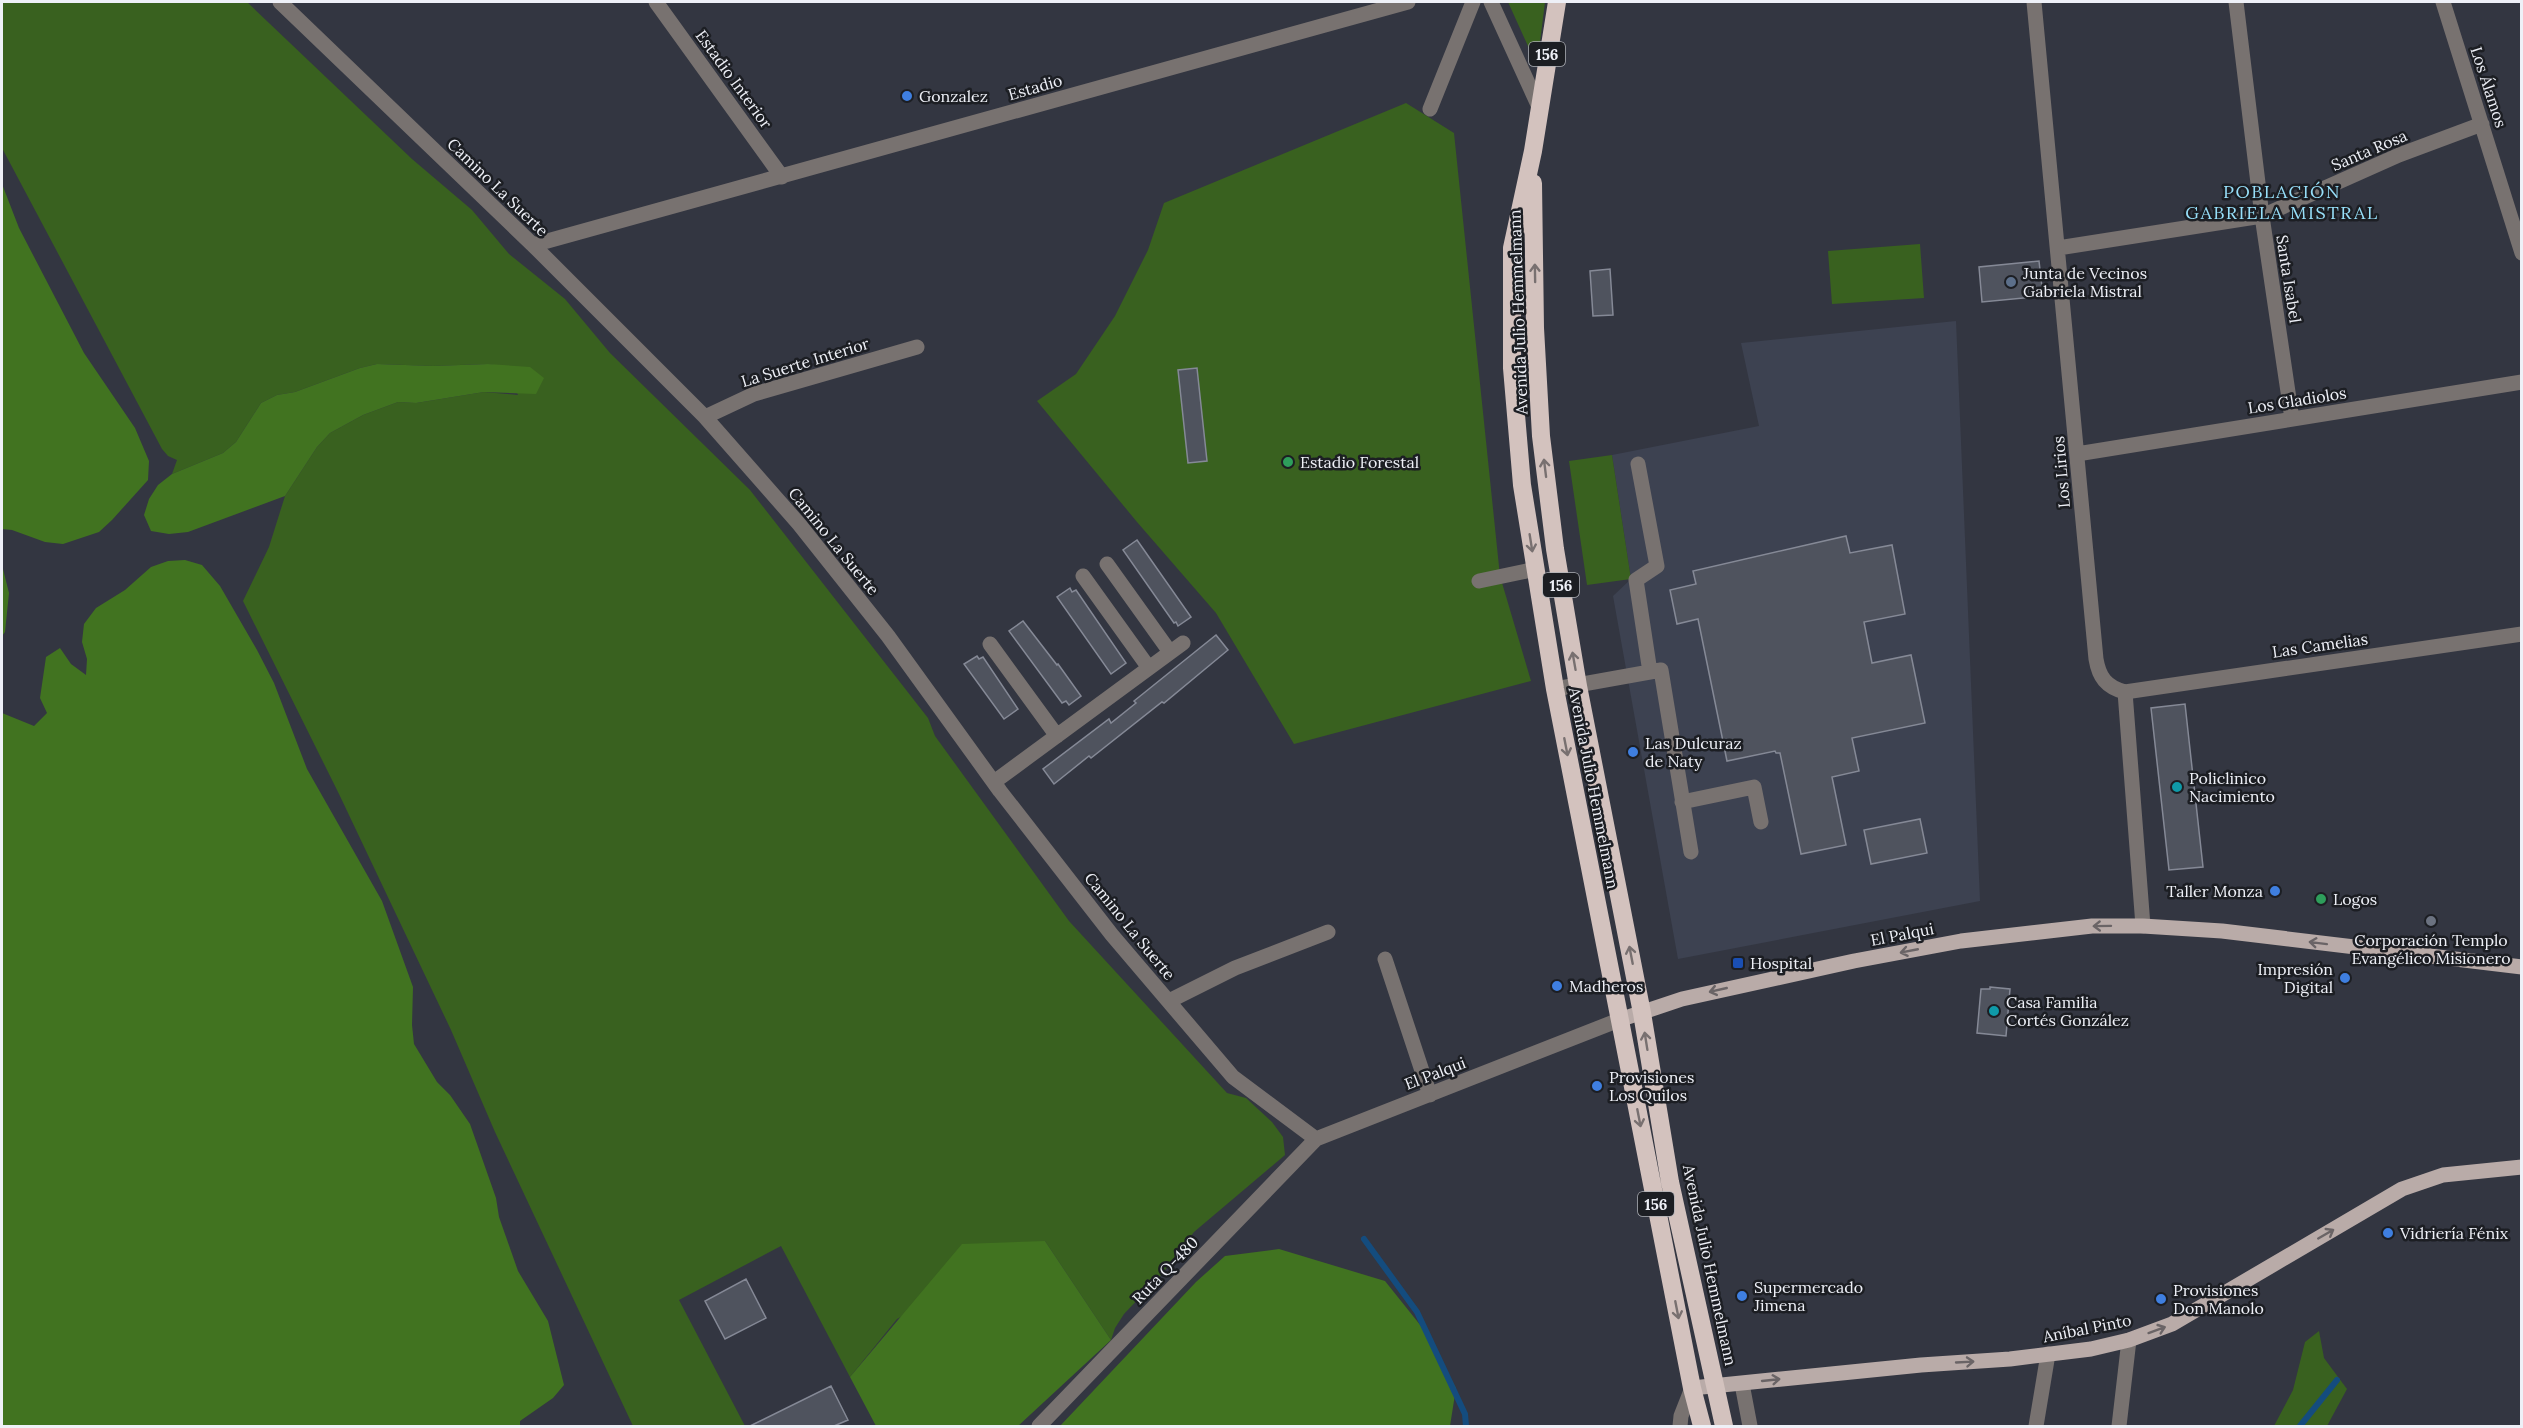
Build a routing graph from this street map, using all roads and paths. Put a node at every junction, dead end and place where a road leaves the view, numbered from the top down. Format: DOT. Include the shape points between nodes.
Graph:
graph roads {
  1 [pos="280,2"];
  2 [pos="656,2"];
  3 [pos="1408,2"];
  4 [pos="1473,2"];
  5 [pos="1491,2"];
  6 [pos="1557,2"];
  7 [pos="2034,2"];
  8 [pos="2236,2"];
  9 [pos="2443,2"];
  10 [pos="1539,107"];
  11 [pos="1430,109"];
  12 [pos="2482,124"];
  13 [pos="1533,151"];
  14 [pos="782,177"];
  15 [pos="2262,216"];
  16 [pos="533,245"];
  17 [pos="2058,248"];
  18 [pos="2522,253"];
  19 [pos="917,347"];
  20 [pos="2522,382"];
  21 [pos="705,417"];
  22 [pos="2292,419"];
  23 [pos="2077,454"];
  24 [pos="1638,464"];
  25 [pos="1107,564"];
  26 [pos="1536,569"];
  27 [pos="1083,576"];
  28 [pos="1479,581"];
  29 [pos="2522,634"];
  30 [pos="990,644"];
  31 [pos="1149,668"];
  32 [pos="1650,672"];
  33 [pos="1578,686"];
  34 [pos="1555,689"];
  35 [pos="2125,692"];
  36 [pos="1057,736"];
  37 [pos="994,782"];
  38 [pos="1682,802"];
  39 [pos="1761,822"];
  40 [pos="1691,852"];
  41 [pos="2143,926"];
  42 [pos="1328,932"];
  43 [pos="1385,959"];
  44 [pos="2522,968"];
  45 [pos="1169,1001"];
  46 [pos="1642,1012"];
  47 [pos="1619,1020"];
  48 [pos="1430,1095"];
  49 [pos="1316,1139"];
  50 [pos="2522,1167"];
  51 [pos="2129,1340"];
  52 [pos="2048,1354"];
  53 [pos="1742,1384"];
  54 [pos="1716,1385"];
  55 [pos="1692,1388"];
  56 [pos="1039,1426"];
  57 [pos="1680,1426"];
  58 [pos="1702,1426"];
  59 [pos="1725,1426"];
  60 [pos="1750,1426"];
  61 [pos="2036,1426"];
  62 [pos="2119,1426"];
  1 -- 16 [label="street, Camino La Suerte"];
  2 -- 14 [label="street, Estadio Interior"];
  3 -- 14 [label="street, Estadio"];
  4 -- 11 [label="street"];
  5 -- 10 [label="street"];
  6 -- 10 [label="highway, Avenida Julio Hemmelmann / 156"];
  7 -- 17 [label="street, Los Lirios"];
  8 -- 15 [label="street, Santa Isabel"];
  9 -- 12 [label="street, Los Álamos"];
  10 -- 13 [label="highway, Avenida Julio Hemmelmann / 156"];
  12 -- 15 [label="street, Santa Rosa" via="2399,155"];
  12 -- 18 [label="street, Los Álamos"];
  13 -- 26 [label="highway, Avenida Julio Hemmelmann / 156, one-way" via="1512,248 1512,368 1522,485"];
  33 -- 13 [label="highway, Avenida Julio Hemmelmann / 156, one-way" via="1541,436"];
  14 -- 16 [label="street, Estadio"];
  15 -- 17 [label="street, Santa Rosa"];
  15 -- 22 [label="street, Santa Isabel"];
  16 -- 21 [label="street, Camino La Suerte"];
  17 -- 23 [label="street, Los Lirios"];
  19 -- 21 [label="street, La Suerte Interior" via="754,394"];
  20 -- 22 [label="street, Los Gladiolos"];
  21 -- 37 [label="street, Camino La Suerte" via="799,524 888,636"];
  22 -- 23 [label="street, Los Gladiolos"];
  23 -- 35 [label="street, Los Lirios" via="2097,669 2104,682"];
  24 -- 32 [label="street" via="1657,566 1636,580"];
  25 -- 31 [label="street" via="1176,648"];
  26 -- 28 [label="street"];
  26 -- 34 [label="highway, Avenida Julio Hemmelmann / 156"];
  27 -- 31 [label="street"];
  29 -- 35 [label="street, Las Camelias"];
  30 -- 36 [label="street"];
  31 -- 36 [label="street"];
  32 -- 33 [label="street"];
  32 -- 38 [label="street" via="1661,670"];
  33 -- 34 [label="street"];
  46 -- 33 [label="highway, Avenida Julio Hemmelmann / 156, one-way"];
  34 -- 47 [label="highway, Avenida Julio Hemmelmann / 156, one-way"];
  35 -- 41 [label="street"];
  36 -- 37 [label="street"];
  37 -- 45 [label="street, Camino La Suerte" via="1112,935"];
  38 -- 39 [label="street" via="1754,788"];
  38 -- 40 [label="street"];
  44 -- 41 [label="main road, El Palqui, one-way" via="2222,931"];
  41 -- 46 [label="main road, El Palqui, one-way" via="2092,926 1961,941 1745,984"];
  42 -- 45 [label="street" via="1235,968"];
  43 -- 48 [label="street"];
  45 -- 49 [label="street, Camino La Suerte" via="1233,1077"];
  46 -- 47 [label="main road, El Palqui"];
  54 -- 46 [label="highway, Avenida Julio Hemmelmann / 156, one-way" via="1670,1182"];
  47 -- 48 [label="street, El Palqui"];
  47 -- 55 [label="highway, Avenida Julio Hemmelmann / 156, one-way"];
  48 -- 49 [label="street, El Palqui"];
  49 -- 56 [label="street, Ruta Q-480"];
  51 -- 50 [label="main road, Aníbal Pinto, one-way" via="2172,1324 2402,1189 2443,1174"];
  51 -- 52 [label="main road, Aníbal Pinto"];
  51 -- 62 [label="street"];
  53 -- 52 [label="main road, Aníbal Pinto, one-way"];
  52 -- 61 [label="street"];
  53 -- 54 [label="main road, Aníbal Pinto"];
  53 -- 60 [label="street"];
  54 -- 55 [label="main road, Aníbal Pinto"];
  54 -- 59 [label="highway, Avenida Julio Hemmelmann / 156"];
  55 -- 57 [label="street"];
  55 -- 58 [label="highway, Avenida Julio Hemmelmann / 156"];
}
